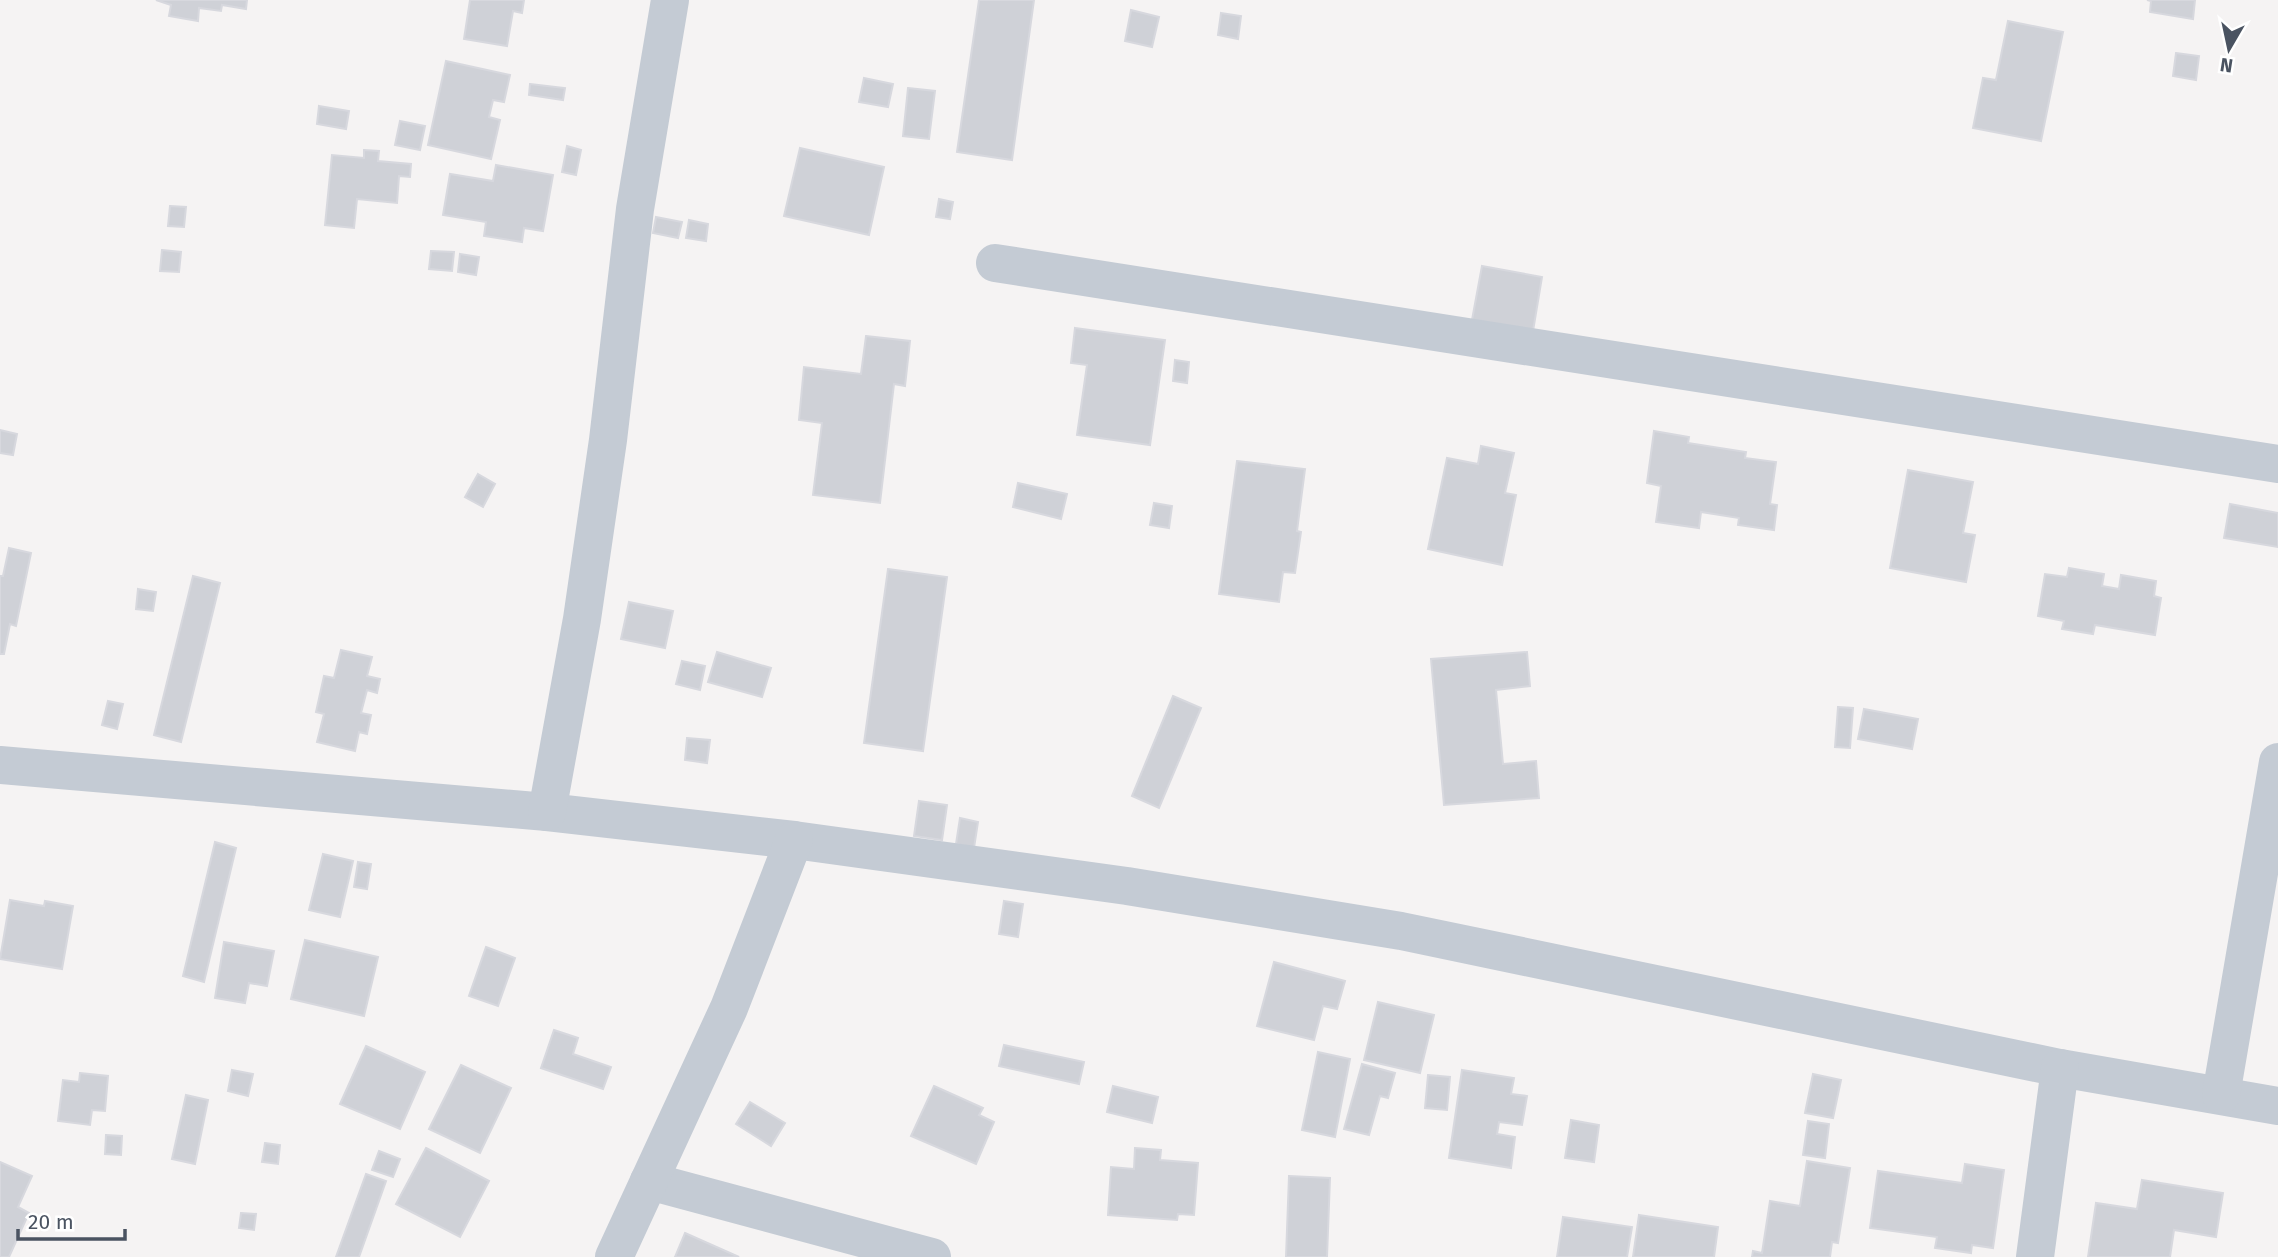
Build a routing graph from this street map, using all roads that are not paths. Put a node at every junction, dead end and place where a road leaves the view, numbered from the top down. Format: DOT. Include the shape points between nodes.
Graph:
graph roads {
  1 [pos="670,0"];
  2 [pos="995,263"];
  3 [pos="2278,464"];
  4 [pos="2278,762"];
  5 [pos="0,765"];
  6 [pos="547,812"];
  7 [pos="794,840"];
  8 [pos="2060,1068"];
  9 [pos="2221,1096"];
  10 [pos="2278,1106"];
  11 [pos="649,1181"];
  12 [pos="614,1257"];
  13 [pos="932,1257"];
  14 [pos="2035,1257"];
  1 -- 6 [label="street" via="635,209 582,619"];
  2 -- 3 [label="street"];
  4 -- 9 [label="street"];
  5 -- 6 [label="street"];
  6 -- 7 [label="street"];
  7 -- 8 [label="street" via="1127,886 1401,931"];
  7 -- 11 [label="street" via="729,1008"];
  8 -- 9 [label="street"];
  8 -- 14 [label="street"];
  9 -- 10 [label="street"];
  11 -- 12 [label="street"];
  11 -- 13 [label="street"];
}
